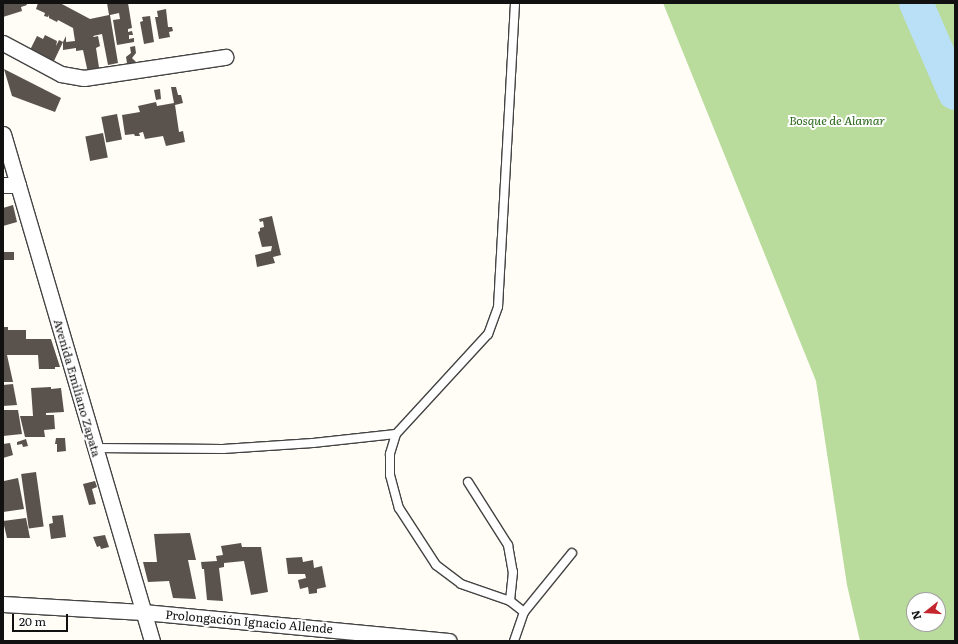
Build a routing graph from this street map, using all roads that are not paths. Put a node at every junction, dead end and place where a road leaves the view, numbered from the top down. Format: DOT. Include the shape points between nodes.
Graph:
graph roads {
  1 [pos="515,3"];
  2 [pos="3,43"];
  3 [pos="225,57"];
  4 [pos="3,134"];
  5 [pos="3,185"];
  6 [pos="18,185"];
  7 [pos="396,434"];
  8 [pos="95,448"];
  9 [pos="468,482"];
  10 [pos="572,553"];
  11 [pos="510,602"];
  12 [pos="3,604"];
  13 [pos="143,612"];
  14 [pos="524,612"];
  15 [pos="152,641"];
  16 [pos="449,641"];
  17 [pos="514,641"];
  1 -- 7 [label="lane" via="498,306 488,334"];
  2 -- 3 [label="street" via="61,74 84,78"];
  4 -- 6 [label="street, Avenida Emiliano Zapata"];
  5 -- 6 [label="street"];
  6 -- 8 [label="street, Avenida Emiliano Zapata"];
  7 -- 8 [label="lane" via="223,449"];
  7 -- 11 [label="lane" via="390,454 390,475 399,508 436,565 461,584"];
  8 -- 13 [label="street, Avenida Emiliano Zapata"];
  9 -- 11 [label="lane" via="508,545 513,572"];
  10 -- 14 [label="lane"];
  11 -- 14 [label="lane"];
  12 -- 13 [label="street, Prolongación Ignacio Allende"];
  13 -- 15 [label="street, Avenida Emiliano Zapata"];
  13 -- 16 [label="street, Prolongación Ignacio Allende"];
  14 -- 17 [label="lane"];
}
